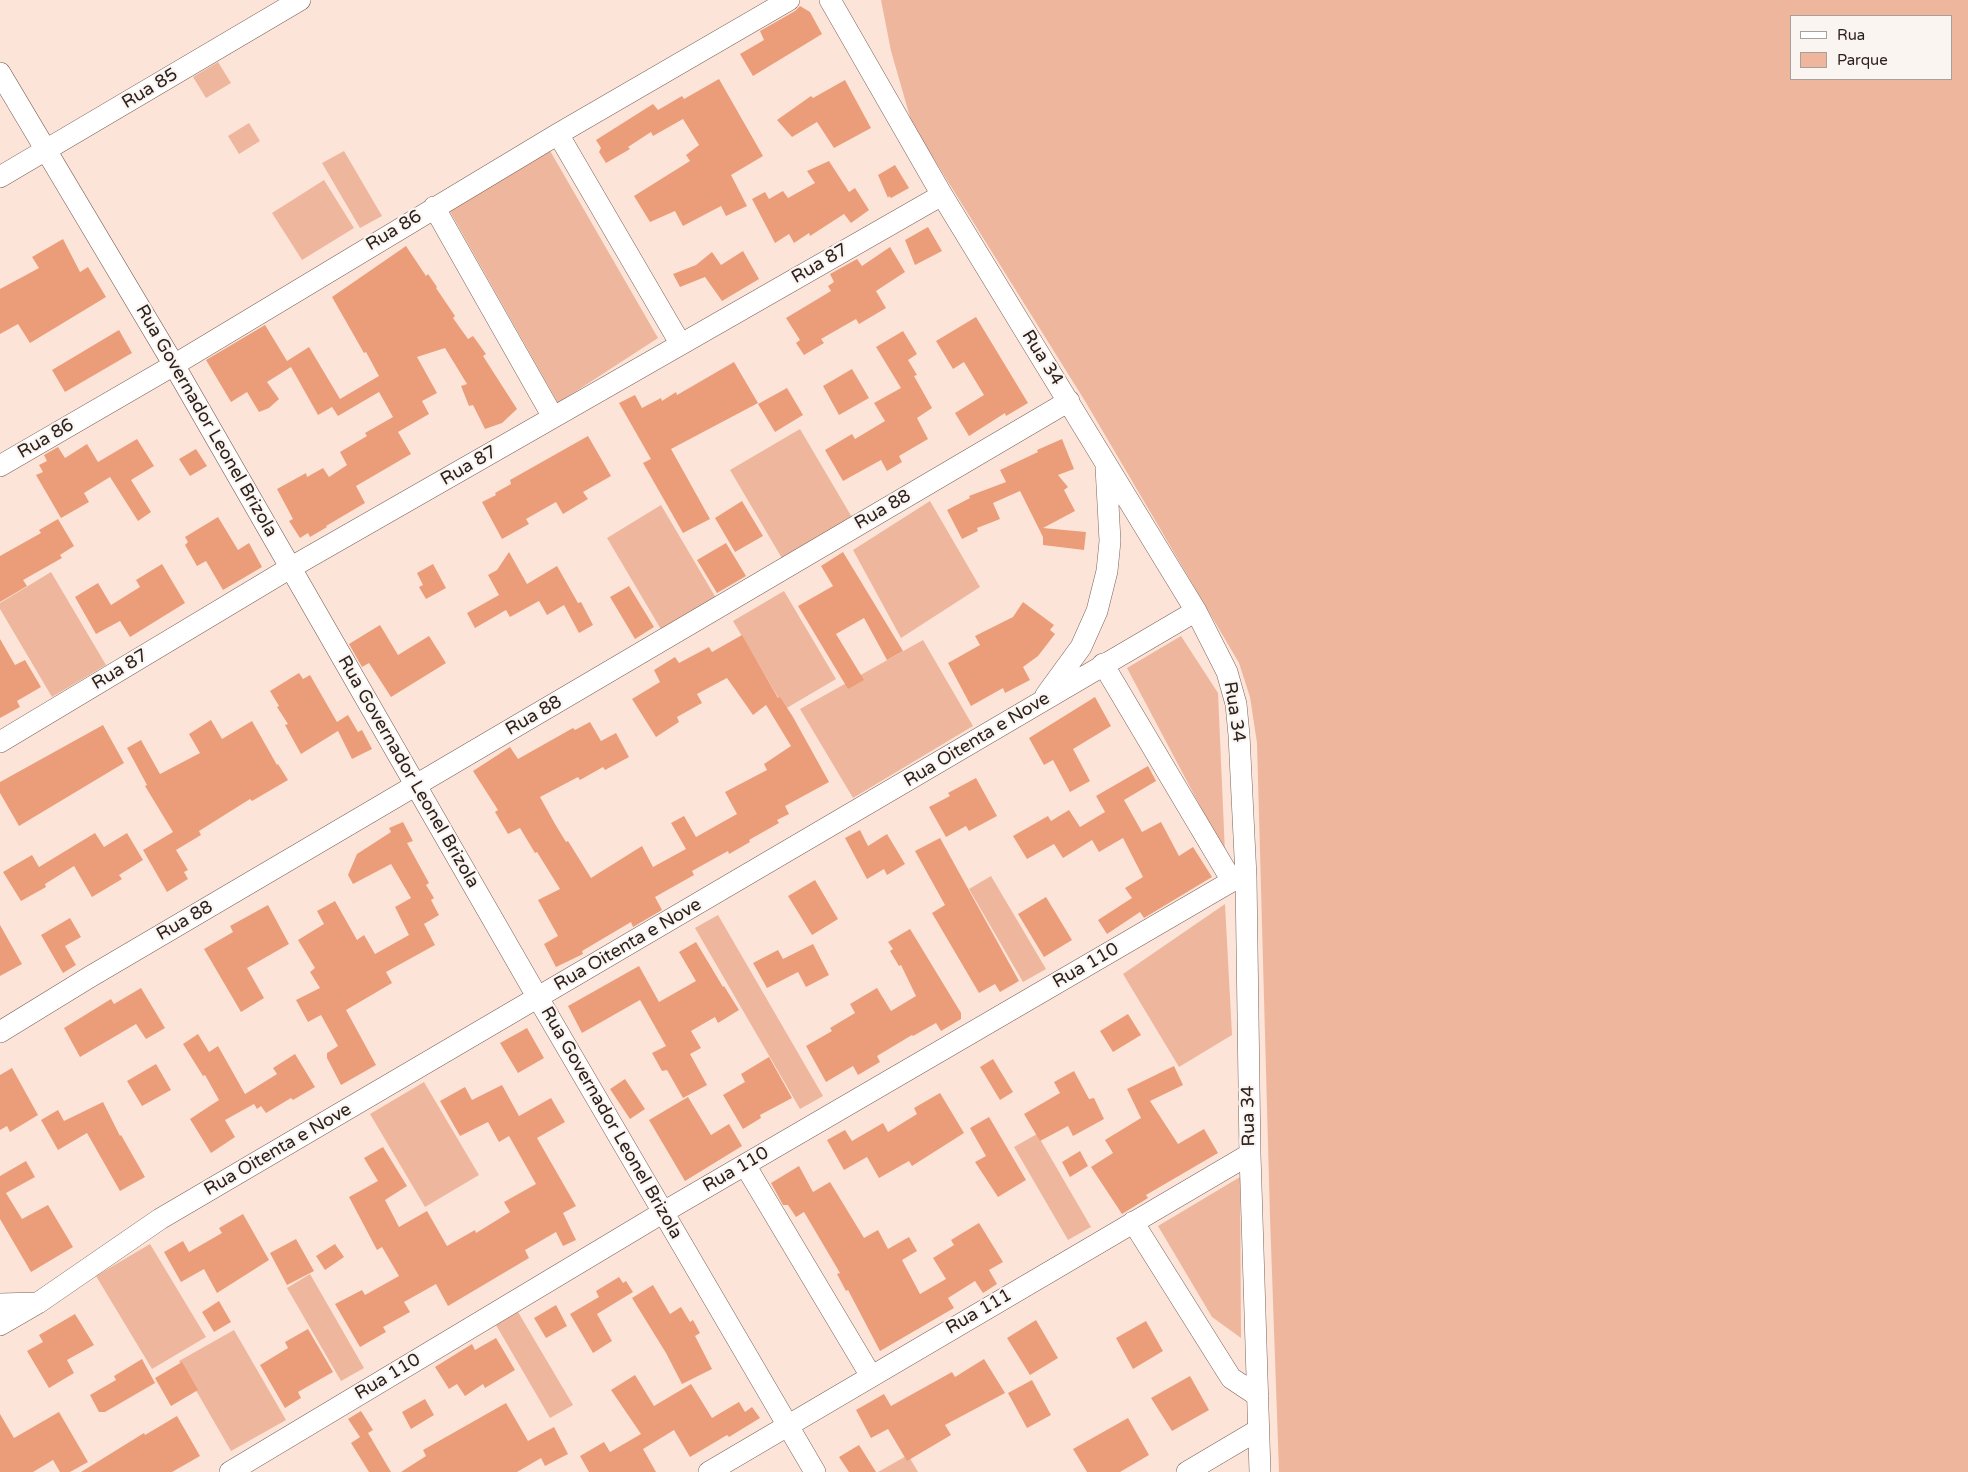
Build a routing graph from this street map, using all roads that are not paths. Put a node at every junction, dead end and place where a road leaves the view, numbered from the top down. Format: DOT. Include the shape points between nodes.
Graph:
graph roads {
  1 [pos="300,0"];
  2 [pos="789,0"];
  3 [pos="830,0"];
  4 [pos="0,74"];
  5 [pos="558,134"];
  6 [pos="46,150"];
  7 [pos="0,177"];
  8 [pos="942,195"];
  9 [pos="434,207"];
  10 [pos="680,343"];
  11 [pos="174,365"];
  12 [pos="1069,401"];
  13 [pos="553,418"];
  14 [pos="1106,463"];
  15 [pos="0,466"];
  16 [pos="290,568"];
  17 [pos="1196,611"];
  18 [pos="1104,664"];
  19 [pos="1040,703"];
  20 [pos="0,742"];
  21 [pos="416,786"];
  22 [pos="1239,879"];
  23 [pos="538,998"];
  24 [pos="0,1032"];
  25 [pos="1250,1154"];
  26 [pos="745,1165"];
  27 [pos="662,1213"];
  28 [pos="1133,1222"];
  29 [pos="38,1303"];
  30 [pos="0,1304"];
  31 [pos="0,1325"];
  32 [pos="871,1376"];
  33 [pos="1258,1396"];
  34 [pos="788,1426"];
  35 [pos="1258,1430"];
  36 [pos="230,1472"];
  37 [pos="709,1472"];
  38 [pos="815,1472"];
  39 [pos="1187,1472"];
  40 [pos="1260,1472"];
  1 -- 6 [label="street, Rua 85"];
  2 -- 5 [label="street, Rua 86"];
  3 -- 8 [label="street, Rua 34"];
  4 -- 6 [label="street, Rua Governador Leonel Brizola"];
  5 -- 9 [label="street, Rua 86"];
  5 -- 10 [label="street"];
  6 -- 7 [label="street, Rua 85"];
  6 -- 11 [label="street, Rua Governador Leonel Brizola"];
  8 -- 10 [label="street, Rua 87"];
  8 -- 12 [label="street, Rua 34"];
  9 -- 11 [label="street, Rua 86"];
  9 -- 13 [label="street"];
  10 -- 13 [label="street, Rua 87"];
  11 -- 15 [label="street, Rua 86"];
  11 -- 16 [label="street, Rua Governador Leonel Brizola"];
  12 -- 14 [label="street, Rua 34"];
  12 -- 21 [label="street, Rua 88"];
  13 -- 16 [label="street, Rua 87"];
  14 -- 17 [label="street, Rua 34"];
  14 -- 19 [label="street" via="1110,541 1107,572 1097,611 1081,647"];
  16 -- 20 [label="street, Rua 87"];
  16 -- 21 [label="street, Rua Governador Leonel Brizola"];
  17 -- 18 [label="street, Rua Oitenta e Nove"];
  17 -- 22 [label="street, Rua 34" via="1227,672 1236,704"];
  18 -- 19 [label="street, Rua Oitenta e Nove"];
  18 -- 22 [label="street"];
  19 -- 23 [label="street, Rua Oitenta e Nove"];
  21 -- 23 [label="street, Rua Governador Leonel Brizola"];
  21 -- 24 [label="street, Rua 88"];
  22 -- 25 [label="street, Rua 34"];
  22 -- 26 [label="street, Rua 110"];
  23 -- 27 [label="street, Rua Governador Leonel Brizola"];
  23 -- 29 [label="street, Rua Oitenta e Nove" via="160,1219"];
  25 -- 28 [label="street, Rua 111"];
  25 -- 33 [label="street, Rua 34"];
  26 -- 27 [label="street, Rua 110"];
  26 -- 32 [label="street"];
  27 -- 34 [label="street, Rua Governador Leonel Brizola"];
  27 -- 36 [label="street, Rua 110"];
  28 -- 32 [label="street, Rua 111"];
  28 -- 33 [label="street" via="1231,1378"];
  29 -- 30 [label="street"];
  29 -- 31 [label="street, Rua Oitenta e Nove"];
  32 -- 34 [label="street, Rua 111"];
  33 -- 35 [label="street, Rua 34"];
  34 -- 37 [label="street, Rua 111"];
  34 -- 38 [label="street, Rua Governador Leonel Brizola"];
  35 -- 39 [label="street"];
  35 -- 40 [label="street, Rua 34"];
}
